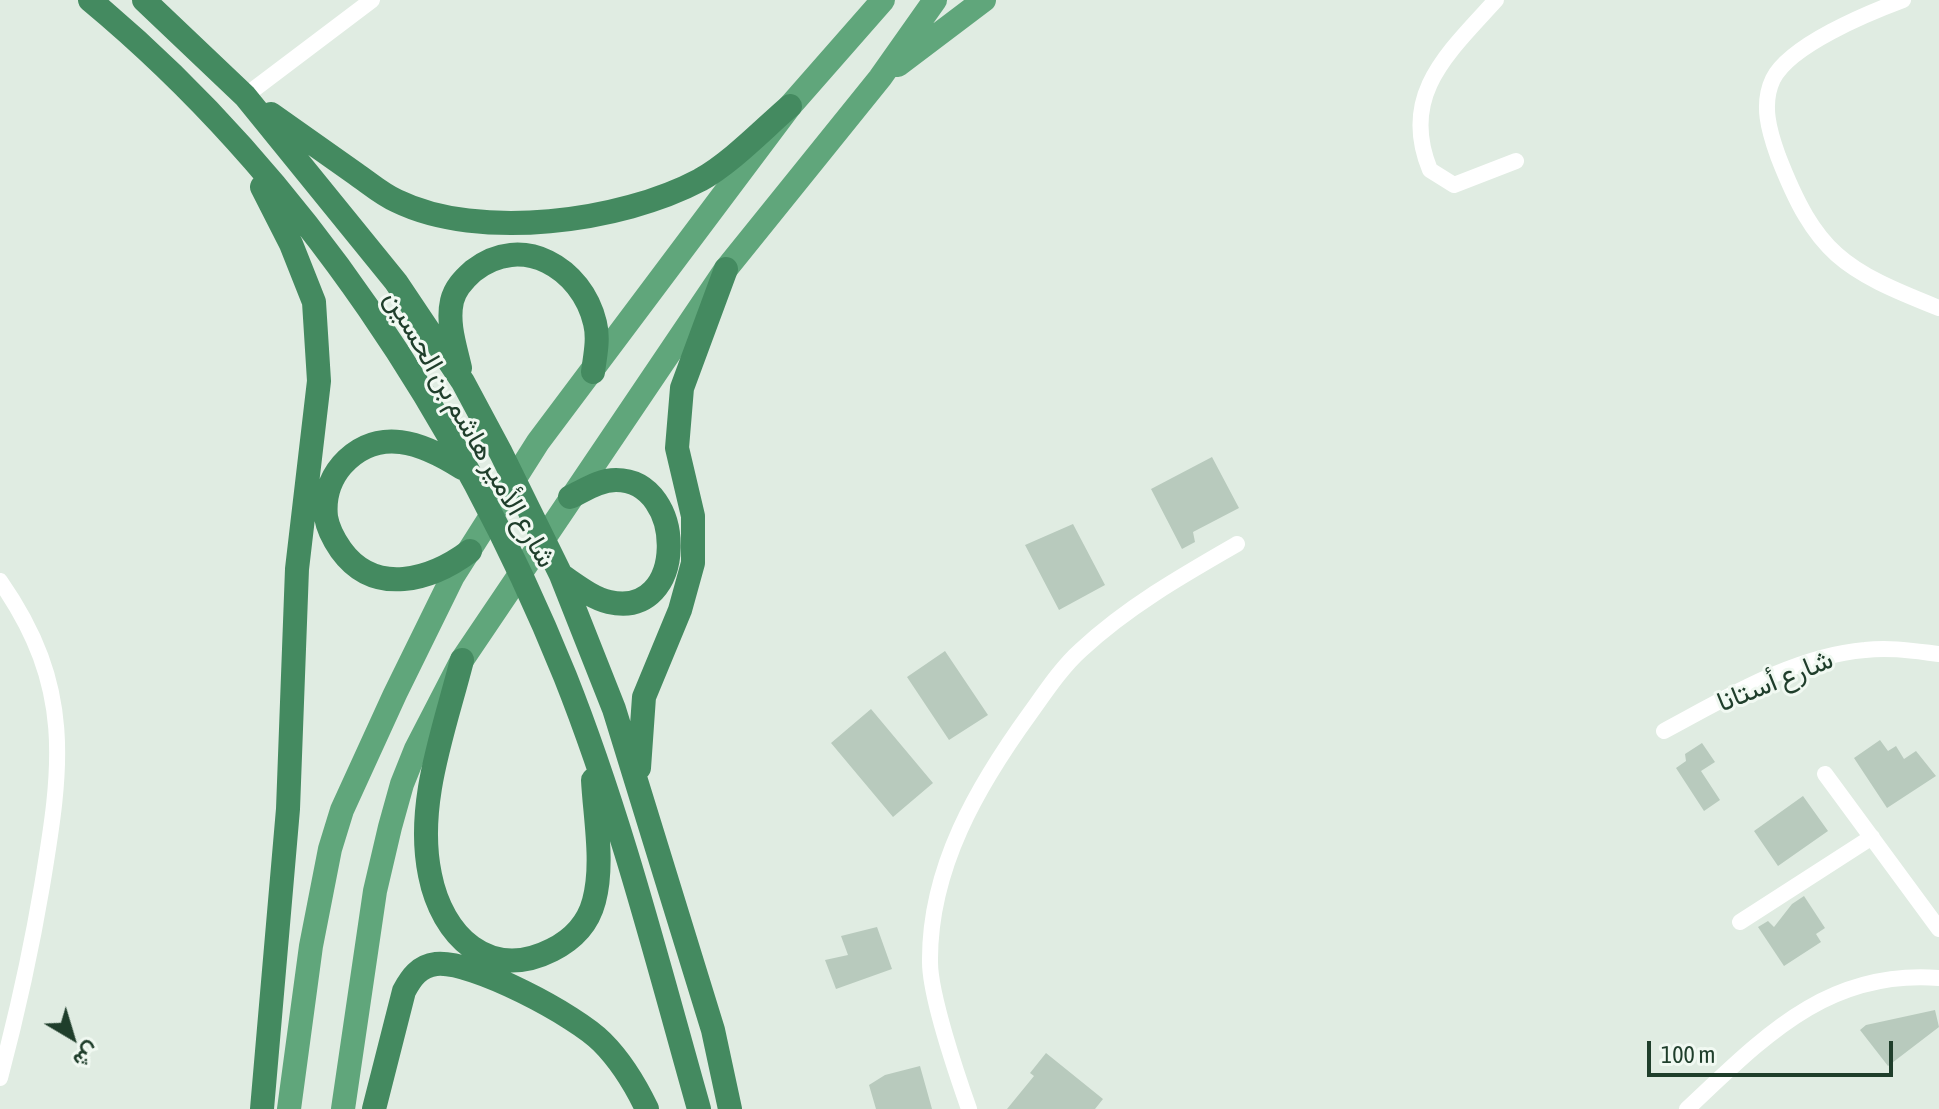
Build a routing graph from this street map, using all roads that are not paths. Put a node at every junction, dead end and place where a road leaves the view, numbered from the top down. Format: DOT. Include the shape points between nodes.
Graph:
graph roads {
  1 [pos="90,0"];
  2 [pos="144,0"];
  3 [pos="372,0"];
  4 [pos="883,0"];
  5 [pos="935,0"];
  6 [pos="984,0"];
  7 [pos="1496,0"];
  8 [pos="1903,0"];
  9 [pos="880,78"];
  10 [pos="245,96"];
  11 [pos="790,106"];
  12 [pos="239,142"];
  13 [pos="1516,161"];
  14 [pos="726,269"];
  15 [pos="1939,308"];
  16 [pos="593,372"];
  17 [pos="463,382"];
  18 [pos="471,479"];
  19 [pos="570,497"];
  20 [pos="1237,544"];
  21 [pos="470,551"];
  22 [pos="558,570"];
  23 [pos="0,581"];
  24 [pos="1939,654"];
  25 [pos="462,660"];
  26 [pos="1664,731"];
  27 [pos="592,749"];
  28 [pos="1825,774"];
  29 [pos="638,782"];
  30 [pos="1872,837"];
  31 [pos="1740,922"];
  32 [pos="1939,929"];
  33 [pos="1939,978"];
  34 [pos="0,1078"];
  35 [pos="262,1109"];
  36 [pos="289,1109"];
  37 [pos="343,1109"];
  38 [pos="374,1109"];
  39 [pos="647,1109"];
  40 [pos="699,1109"];
  41 [pos="730,1109"];
  42 [pos="969,1109"];
  43 [pos="1687,1109"];
  1 -- 12 [label="highway, شارع الأمير هاشم بن الحسين" via="182,82"];
  2 -- 10 [label="highway, شارع الأمير هاشم بن الحسين"];
  3 -- 10 [label="street"];
  4 -- 11 [label="main road"];
  5 -- 9 [label="main road"];
  6 -- 9 [label="main road"];
  7 -- 13 [label="street" via="1431,82 1420,106 1418,131 1430,170 1454,185"];
  8 -- 15 [label="street" via="1816,42 1787,63 1769,90 1767,121 1797,205 1815,234 1859,273"];
  9 -- 14 [label="main road"];
  10 -- 11 [label="highway" via="396,201 435,215 475,221 560,219 667,195 702,179"];
  10 -- 17 [label="highway, شارع الأمير هاشم بن الحسين" via="396,282"];
  11 -- 16 [label="main road"];
  12 -- 18 [label="highway, شارع الأمير هاشم بن الحسين" via="358,293"];
  12 -- 35 [label="highway" via="305,277 314,302 319,351 297,569 288,809"];
  14 -- 19 [label="main road"];
  14 -- 29 [label="highway" via="682,388 677,448 693,516 693,563 644,697"];
  16 -- 17 [label="highway" via="598,338 582,292 557,266 525,254 486,262 452,299 451,327"];
  16 -- 21 [label="main road" via="538,442"];
  17 -- 22 [label="highway, شارع الأمير هاشم بن الحسين"];
  18 -- 21 [label="highway" via="422,445 369,445 345,461 331,480 326,517 344,553 377,577 436,574"];
  18 -- 27 [label="highway, شارع الأمير هاشم بن الحسين" via="533,598"];
  19 -- 22 [label="highway" via="602,481 636,485 662,515 669,553 661,582 626,604 599,599"];
  19 -- 25 [label="main road"];
  20 -- 42 [label="street" via="1147,598 1080,651 1005,748 972,804 938,893 930,966"];
  21 -- 36 [label="main road" via="453,576 342,810 311,946"];
  22 -- 29 [label="highway, شارع الأمير هاشم بن الحسين"];
  23 -- 34 [label="street" via="39,648 59,739 58,787 27,972"];
  24 -- 26 [label="street, شارع أستانا" via="1890,649 1832,655 1745,688"];
  25 -- 27 [label="highway" via="427,800 428,862 442,914 484,955 523,961 563,945 583,925 597,881"];
  25 -- 37 [label="main road" via="416,749 394,813 375,891"];
  27 -- 40 [label="highway, شارع الأمير هاشم بن الحسين" via="674,1010"];
  28 -- 30 [label="street"];
  29 -- 41 [label="highway, شارع الأمير هاشم بن الحسين" via="713,1030"];
  30 -- 31 [label="street"];
  30 -- 32 [label="street"];
  33 -- 43 [label="street" via="1847,988 1807,1006 1760,1041"];
  38 -- 39 [label="highway" via="404,991 412,977 435,964 478,974 562,1010 603,1042"];
}
